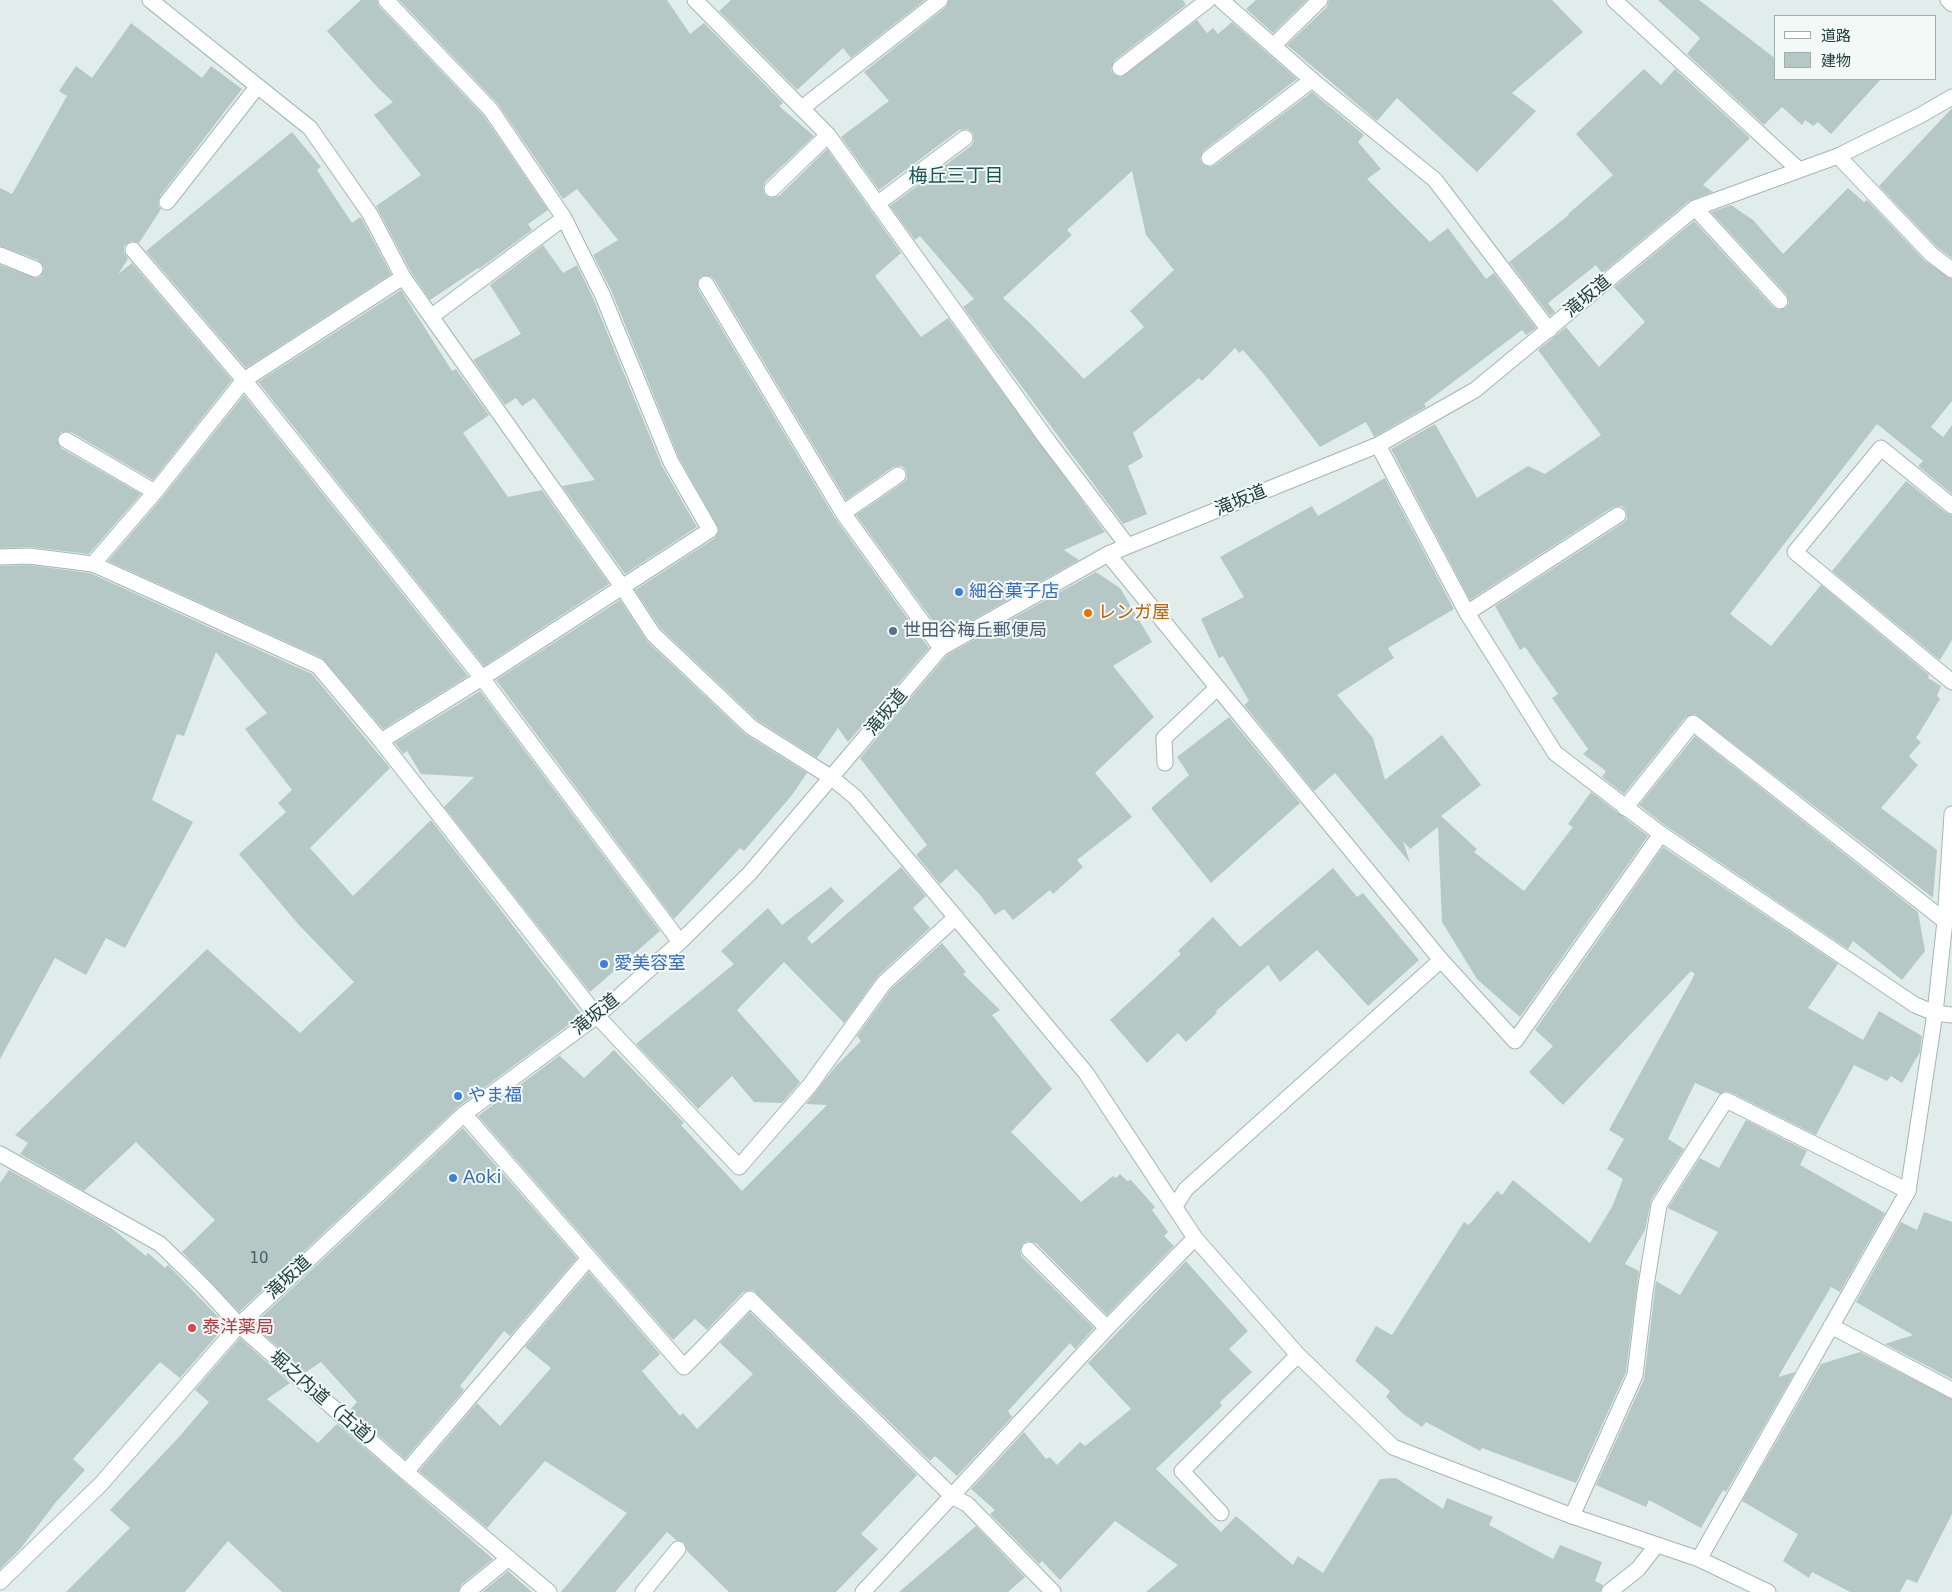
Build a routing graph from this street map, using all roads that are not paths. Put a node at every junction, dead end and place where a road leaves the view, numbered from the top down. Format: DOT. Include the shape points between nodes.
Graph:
graph roads {
  1 [pos="150,0"];
  2 [pos="386,0"];
  3 [pos="695,0"];
  4 [pos="940,0"];
  5 [pos="1208,0"];
  6 [pos="1222,0"];
  7 [pos="1320,0"];
  8 [pos="1614,0"];
  9 [pos="1948,0"];
  10 [pos="1952,4"];
  11 [pos="1273,46"];
  12 [pos="1120,68"];
  13 [pos="1312,80"];
  14 [pos="258,87"];
  15 [pos="1952,97"];
  16 [pos="802,108"];
  17 [pos="828,135"];
  18 [pos="965,138"];
  19 [pos="1838,156"];
  20 [pos="1209,158"];
  21 [pos="1798,169"];
  22 [pos="772,189"];
  23 [pos="167,202"];
  24 [pos="877,204"];
  25 [pos="1696,208"];
  26 [pos="564,218"];
  27 [pos="133,250"];
  28 [pos="0,255"];
  29 [pos="35,269"];
  30 [pos="1952,270"];
  31 [pos="403,277"];
  32 [pos="706,284"];
  33 [pos="1780,301"];
  34 [pos="432,316"];
  35 [pos="1549,330"];
  36 [pos="244,380"];
  37 [pos="66,440"];
  38 [pos="1378,445"];
  39 [pos="898,475"];
  40 [pos="155,492"];
  41 [pos="1952,506"];
  42 [pos="843,513"];
  43 [pos="1618,515"];
  44 [pos="1127,546"];
  45 [pos="1108,554"];
  46 [pos="0,557"];
  47 [pos="93,564"];
  48 [pos="623,588"];
  49 [pos="1467,613"];
  50 [pos="941,648"];
  51 [pos="482,678"];
  52 [pos="1952,682"];
  53 [pos="1217,688"];
  54 [pos="381,741"];
  55 [pos="1165,763"];
  56 [pos="832,778"];
  57 [pos="1625,808"];
  58 [pos="1952,814"];
  59 [pos="1661,834"];
  60 [pos="956,918"];
  61 [pos="1945,921"];
  62 [pos="680,942"];
  63 [pos="1440,960"];
  64 [pos="1935,1013"];
  65 [pos="1952,1015"];
  66 [pos="597,1016"];
  67 [pos="464,1114"];
  68 [pos="0,1154"];
  69 [pos="1908,1191"];
  70 [pos="1175,1206"];
  71 [pos="1195,1238"];
  72 [pos="1029,1250"];
  73 [pos="588,1259"];
  74 [pos="239,1325"];
  75 [pos="1831,1326"];
  76 [pos="1107,1328"];
  77 [pos="1298,1355"];
  78 [pos="1952,1390"];
  79 [pos="406,1472"];
  80 [pos="952,1497"];
  81 [pos="1221,1513"];
  82 [pos="1572,1516"];
  83 [pos="1656,1546"];
  84 [pos="678,1549"];
  85 [pos="509,1558"];
  86 [pos="1700,1559"];
  87 [pos="0,1582"];
  88 [pos="467,1592"];
  89 [pos="549,1592"];
  90 [pos="643,1592"];
  91 [pos="863,1592"];
  92 [pos="1053,1592"];
  93 [pos="1609,1592"];
  94 [pos="1768,1592"];
  1 -- 14 [label="street"];
  2 -- 26 [label="street" via="491,110"];
  3 -- 16 [label="street"];
  4 -- 16 [label="street"];
  5 -- 12 [label="street"];
  6 -- 11 [label="street"];
  7 -- 11 [label="street"];
  8 -- 21 [label="street"];
  9 -- 10 [label="street"];
  11 -- 13 [label="street"];
  13 -- 20 [label="street"];
  13 -- 35 [label="street" via="1436,180"];
  14 -- 23 [label="street"];
  14 -- 31 [label="street" via="310,128 370,214"];
  15 -- 19 [label="street, 滝坂道"];
  16 -- 17 [label="street"];
  17 -- 22 [label="street"];
  17 -- 24 [label="street"];
  18 -- 24 [label="street"];
  19 -- 21 [label="street, 滝坂道"];
  19 -- 30 [label="street" via="1931,254"];
  21 -- 25 [label="street, 滝坂道"];
  24 -- 44 [label="street"];
  25 -- 33 [label="street"];
  25 -- 35 [label="street, 滝坂道"];
  26 -- 34 [label="street"];
  26 -- 48 [label="street" via="602,294 671,462 710,530"];
  27 -- 36 [label="street"];
  28 -- 29 [label="street"];
  31 -- 34 [label="street"];
  31 -- 36 [label="street"];
  32 -- 42 [label="street"];
  34 -- 48 [label="street"];
  35 -- 38 [label="street, 滝坂道" via="1475,390"];
  36 -- 40 [label="street"];
  36 -- 51 [label="street"];
  37 -- 40 [label="street"];
  38 -- 44 [label="street, 滝坂道"];
  38 -- 49 [label="street"];
  39 -- 42 [label="street"];
  40 -- 47 [label="street"];
  41 -- 52 [label="street" via="1881,448 1795,552"];
  42 -- 50 [label="street"];
  43 -- 49 [label="street"];
  44 -- 45 [label="street, 滝坂道"];
  45 -- 50 [label="street, 滝坂道"];
  45 -- 53 [label="street"];
  46 -- 47 [label="street" via="30,556"];
  47 -- 54 [label="street" via="318,666"];
  48 -- 51 [label="street"];
  48 -- 56 [label="street" via="653,634 751,727"];
  49 -- 57 [label="street" via="1555,753"];
  50 -- 56 [label="street, 滝坂道"];
  51 -- 54 [label="street"];
  51 -- 62 [label="street"];
  53 -- 55 [label="street" via="1164,738"];
  53 -- 63 [label="street"];
  54 -- 66 [label="street"];
  56 -- 60 [label="street" via="855,797"];
  56 -- 62 [label="street, 滝坂道" via="750,874"];
  57 -- 59 [label="street"];
  57 -- 61 [label="street" via="1692,723"];
  58 -- 61 [label="street"];
  59 -- 63 [label="street" via="1515,1041"];
  59 -- 64 [label="street" via="1915,1005"];
  60 -- 66 [label="street" via="884,983 810,1085 739,1167"];
  60 -- 70 [label="street" via="1086,1073"];
  61 -- 64 [label="street"];
  62 -- 66 [label="street, 滝坂道"];
  63 -- 70 [label="street" via="1186,1190"];
  64 -- 65 [label="street"];
  64 -- 69 [label="street"];
  66 -- 67 [label="street, 滝坂道"];
  67 -- 73 [label="street"];
  67 -- 74 [label="street, 滝坂道"];
  68 -- 74 [label="street, 堀之内道（古道）" via="160,1244"];
  69 -- 75 [label="street"];
  69 -- 82 [label="street" via="1726,1100 1659,1205 1635,1375"];
  70 -- 71 [label="street"];
  71 -- 76 [label="street"];
  71 -- 77 [label="street"];
  72 -- 76 [label="street"];
  73 -- 79 [label="street"];
  73 -- 80 [label="street" via="684,1367 750,1299"];
  74 -- 79 [label="street, 堀之内道（古道）"];
  74 -- 87 [label="street, 滝坂道" via="100,1484"];
  75 -- 78 [label="street"];
  75 -- 86 [label="street"];
  76 -- 80 [label="street"];
  77 -- 81 [label="street" via="1182,1471"];
  77 -- 82 [label="street" via="1393,1447"];
  79 -- 85 [label="street, 堀之内道（古道）"];
  80 -- 91 [label="street"];
  80 -- 92 [label="street" via="967,1504"];
  82 -- 83 [label="street"];
  83 -- 86 [label="street"];
  83 -- 93 [label="street" via="1638,1569"];
  84 -- 90 [label="street"];
  85 -- 88 [label="street"];
  85 -- 89 [label="street, 堀之内道（古道）"];
  86 -- 94 [label="street"];
}
